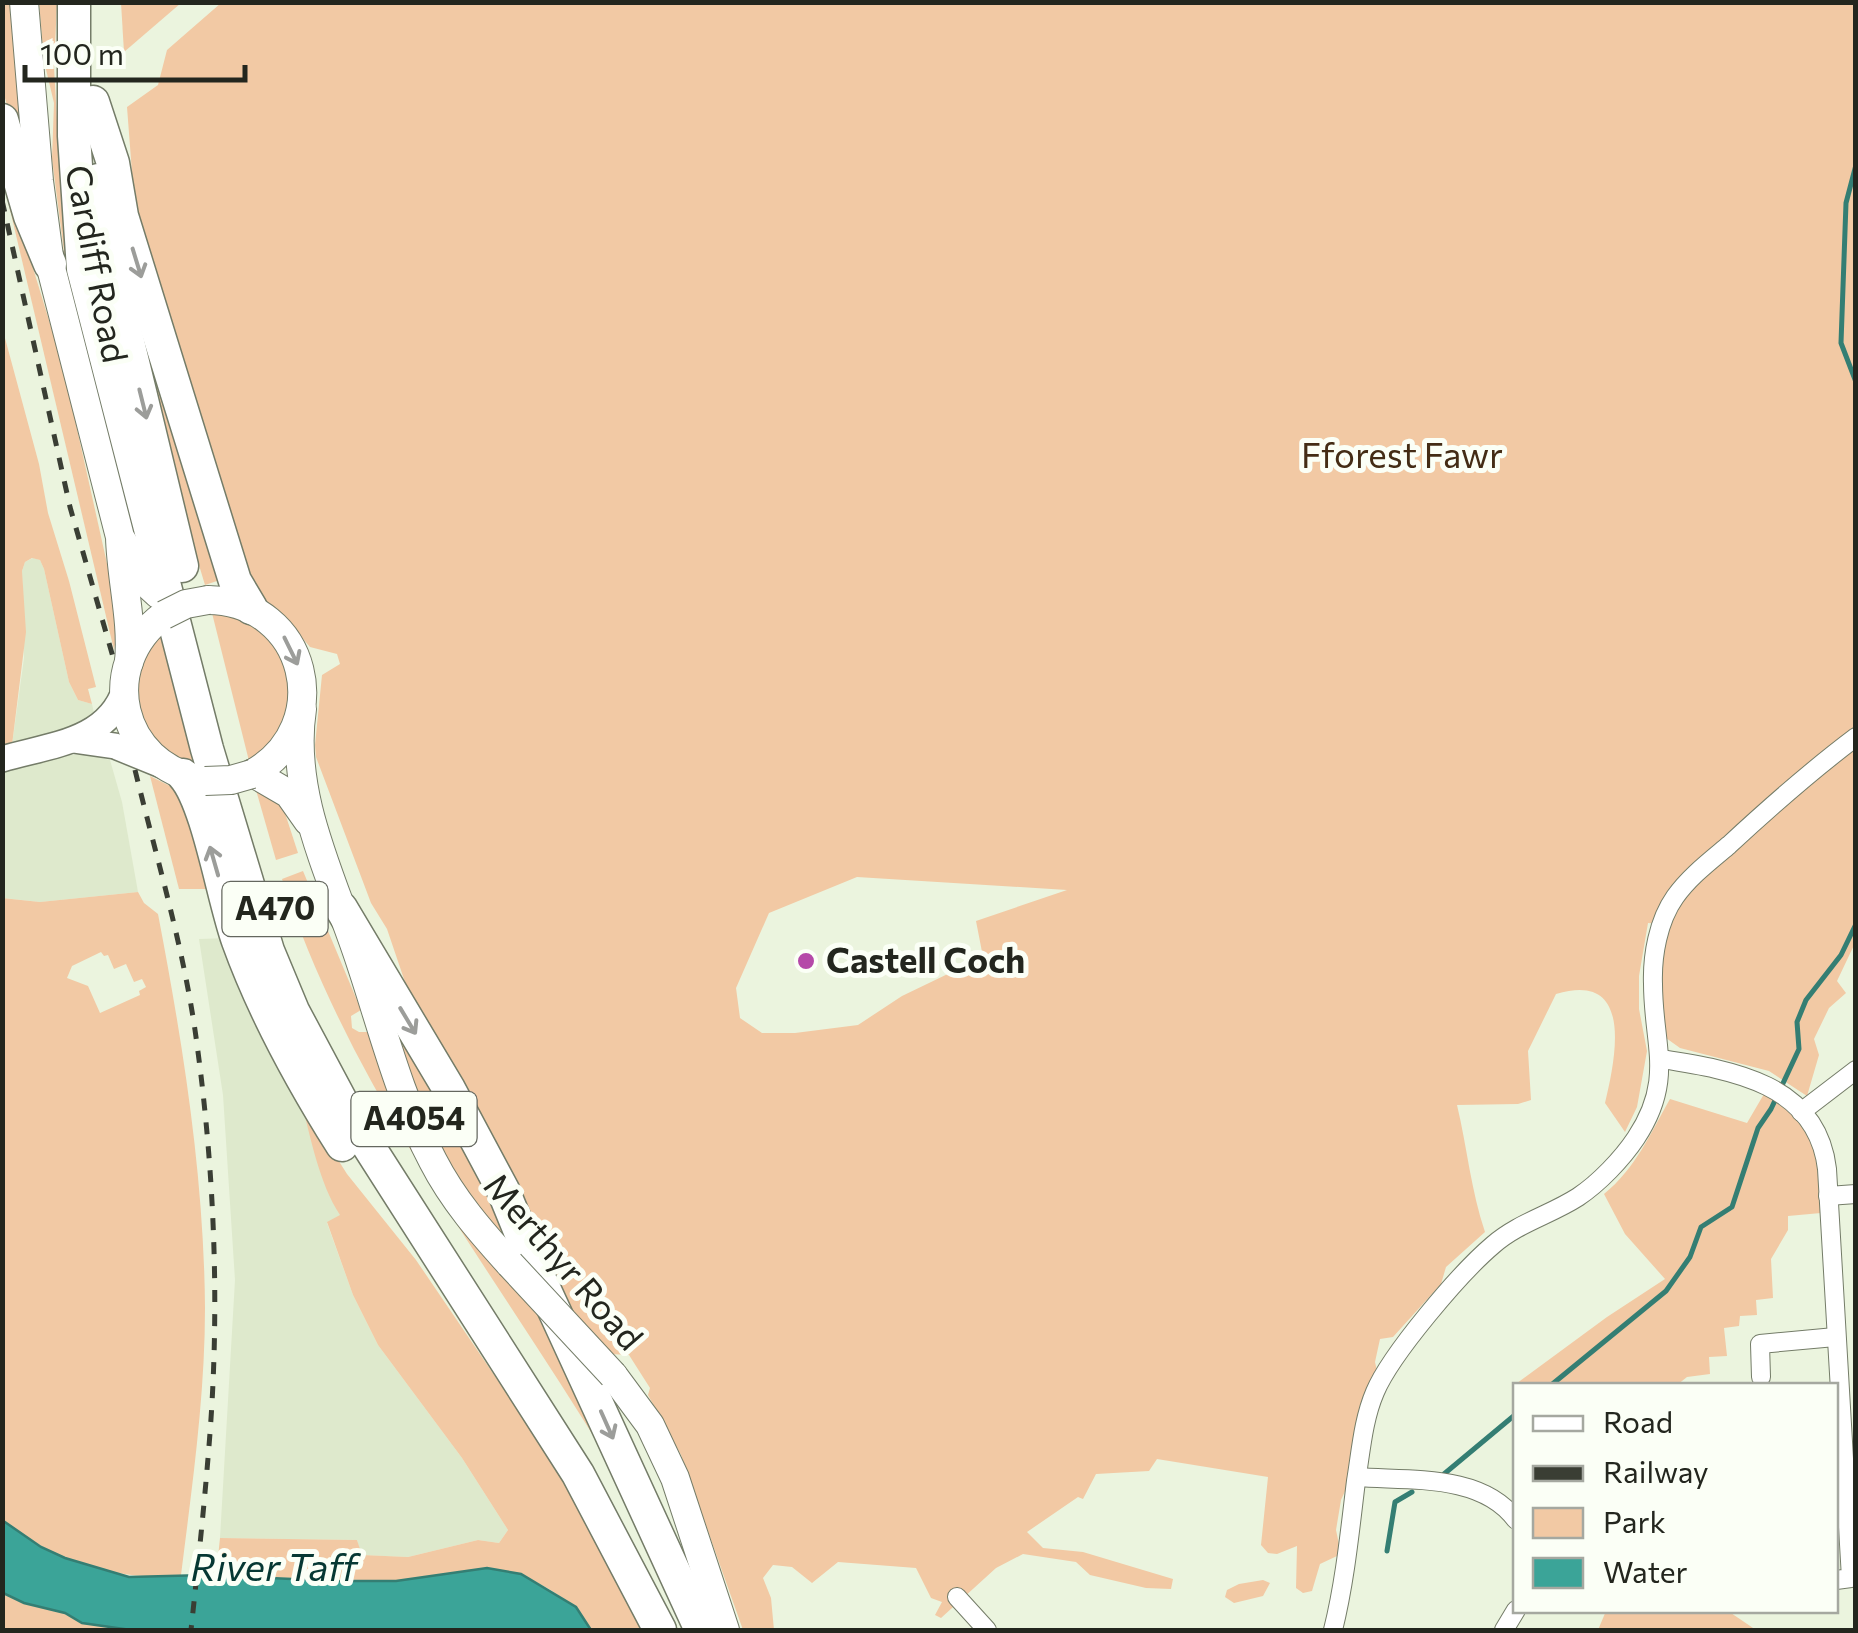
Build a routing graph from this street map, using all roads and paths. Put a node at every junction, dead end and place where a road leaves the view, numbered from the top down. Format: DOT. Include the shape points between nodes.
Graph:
graph roads {
  1 [pos="24,2"];
  2 [pos="74,2"];
  3 [pos="95,2"];
  4 [pos="93,102"];
  5 [pos="2,120"];
  6 [pos="50,264"];
  7 [pos="120,536"];
  8 [pos="179,603"];
  9 [pos="251,608"];
  10 [pos="127,675"];
  11 [pos="302,709"];
  12 [pos="1856,736"];
  13 [pos="73,740"];
  14 [pos="6,758"];
  15 [pos="253,773"];
  16 [pos="185,774"];
  17 [pos="312,826"];
  18 [pos="340,908"];
  19 [pos="1662,1059"];
  20 [pos="1856,1070"];
  21 [pos="1802,1112"];
  22 [pos="1856,1194"];
  23 [pos="1828,1196"];
  24 [pos="449,1275"];
  25 [pos="1835,1337"];
  26 [pos="1761,1378"];
  27 [pos="1837,1383"];
  28 [pos="1838,1427"];
  29 [pos="1357,1477"];
  30 [pos="1841,1513"];
  31 [pos="1513,1517"];
  32 [pos="1843,1579"];
  33 [pos="958,1598"];
  34 [pos="660,1630"];
  35 [pos="680,1630"];
  36 [pos="701,1630"];
  37 [pos="725,1630"];
  38 [pos="987,1630"];
  39 [pos="1333,1630"];
  1 -- 6 [label="main road, Cardiff Road"];
  2 -- 24 [label="highway, A470" via="83,269 249,895 314,1054"];
  3 -- 4 [label="highway, A470"];
  4 -- 9 [label="highway, one-way" via="229,562"];
  4 -- 35 [label="highway, A470, one-way" via="111,271 219,718 292,952 361,1098 614,1498"];
  5 -- 6 [label="highway"];
  6 -- 7 [label="main road, Cardiff Road"];
  7 -- 8 [label="main road, Cardiff Road" via="145,582"];
  7 -- 10 [label="main road, Cardiff Road" via="130,634"];
  8 -- 9 [label="main road" via="228,601"];
  8 -- 10 [label="main road" via="140,638"];
  9 -- 11 [label="main road, one-way" via="280,630 294,652"];
  10 -- 13 [label="main road" via="109,719"];
  10 -- 16 [label="main road" via="134,734 143,748"];
  11 -- 15 [label="main road" via="286,744"];
  11 -- 17 [label="main road, Merthyr Road / A4054" via="298,740"];
  12 -- 19 [label="street" via="1674,898 1661,924 1652,981"];
  13 -- 14 [label="main road"];
  13 -- 16 [label="main road" via="115,746"];
  15 -- 16 [label="main road, bridge" via="231,780"];
  15 -- 17 [label="main road, Merthyr Road / A4054" via="289,794"];
  24 -- 16 [label="highway, one-way" via="386,1207 293,1064 238,939"];
  17 -- 18 [label="main road, Merthyr Road / A4054"];
  18 -- 36 [label="highway, one-way" via="503,1190"];
  18 -- 37 [label="main road, Merthyr Road / A4054, bridge" via="431,1158 473,1223 613,1375 650,1425 675,1478"];
  19 -- 21 [label="street" via="1743,1074"];
  19 -- 29 [label="street" via="1650,1112 1624,1151 1592,1187 1490,1247 1383,1377 1368,1413"];
  20 -- 21 [label="street"];
  21 -- 23 [label="street" via="1820,1136"];
  22 -- 23 [label="street"];
  23 -- 25 [label="street"];
  24 -- 34 [label="highway, A470" via="578,1474"];
  25 -- 26 [label="street" via="1760,1344"];
  25 -- 27 [label="street"];
  28 -- 30 [label="street"];
  29 -- 31 [label="street" via="1454,1484 1492,1498"];
  29 -- 39 [label="street"];
  30 -- 32 [label="street"];
  33 -- 38 [label="street"];
}
